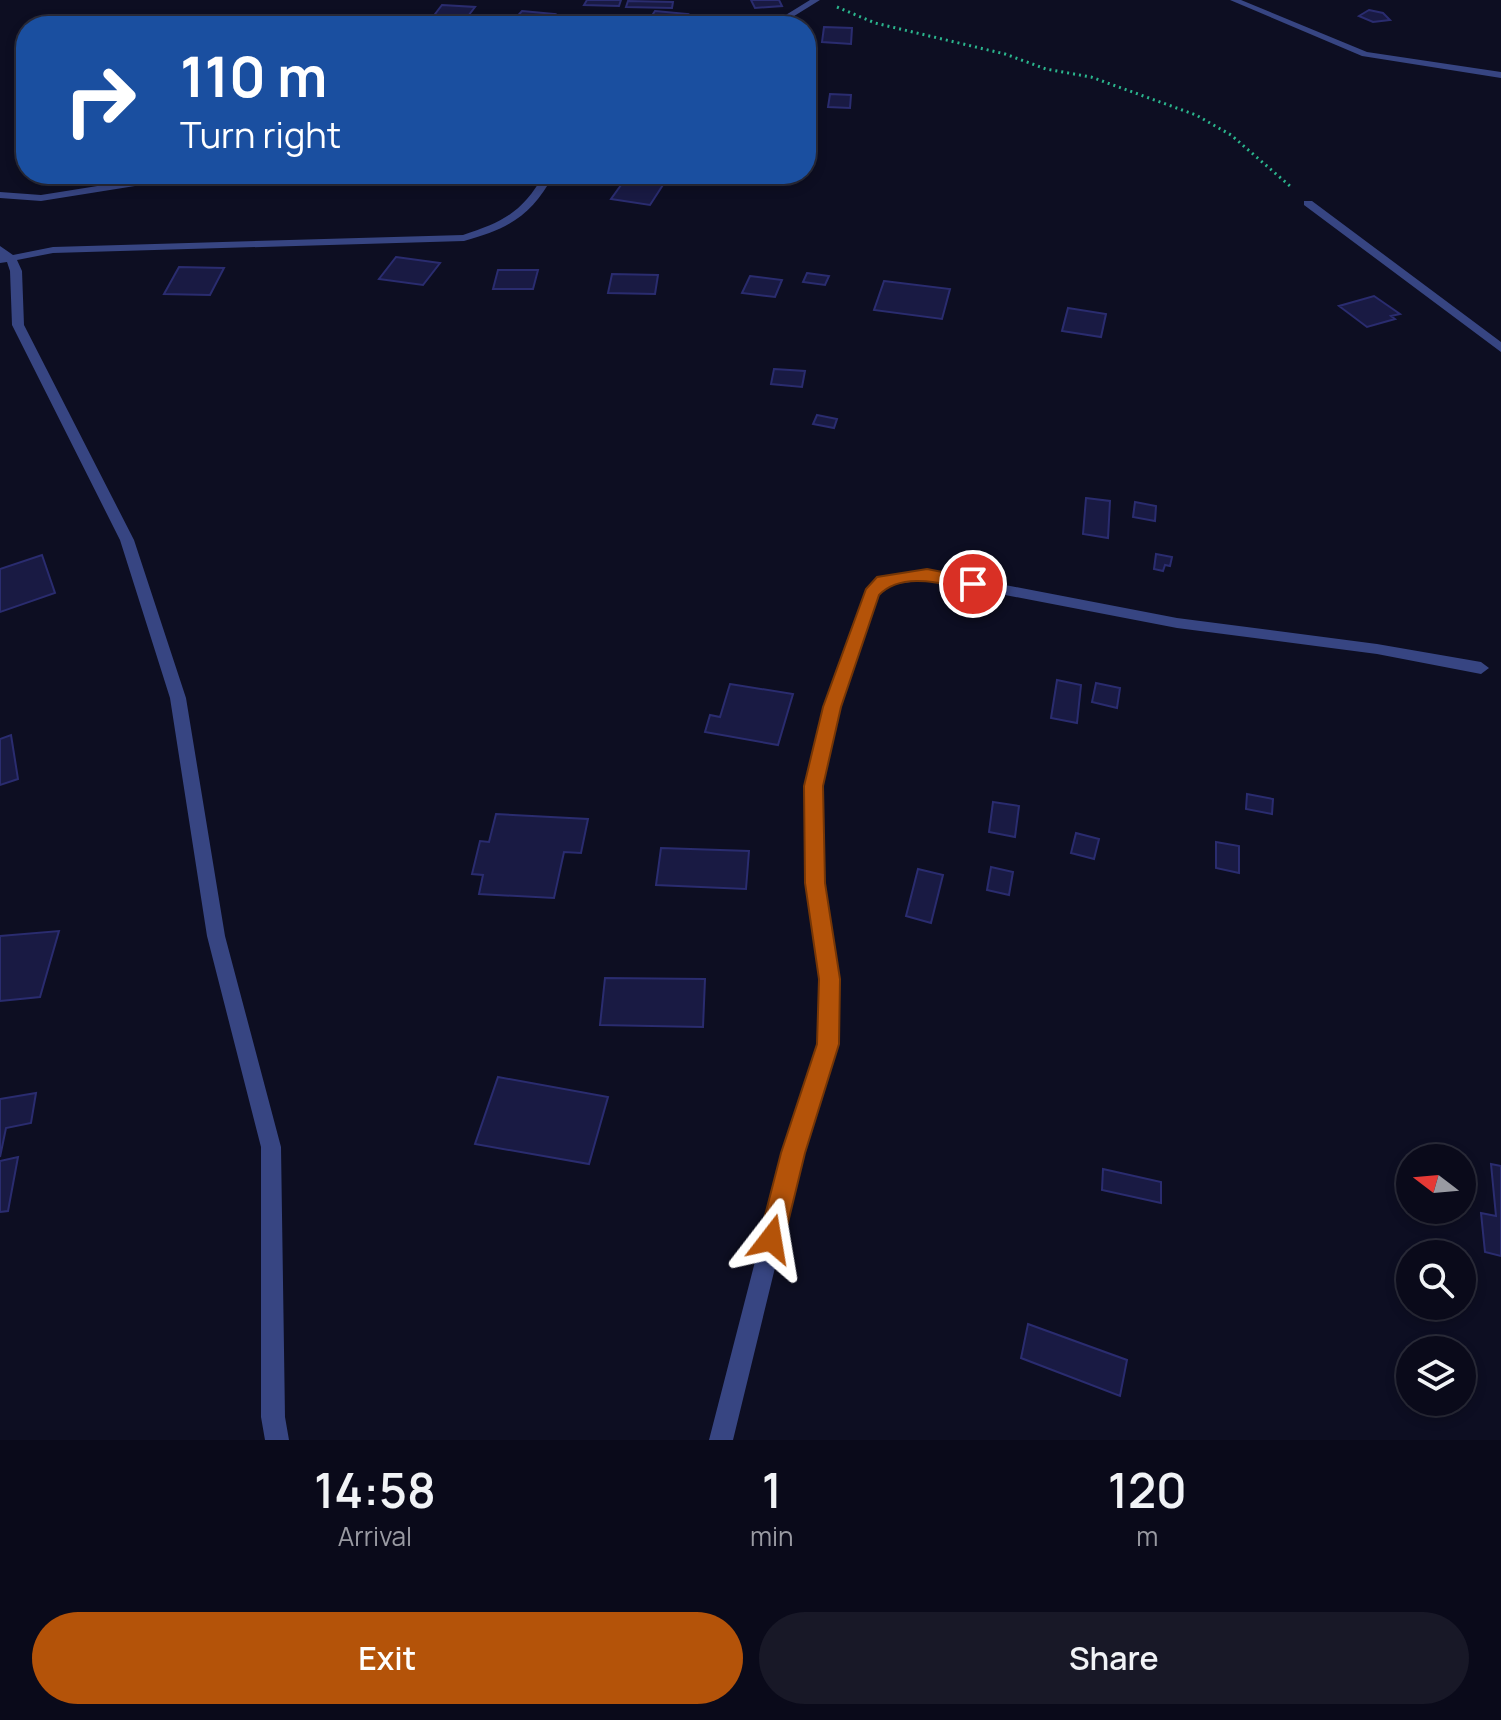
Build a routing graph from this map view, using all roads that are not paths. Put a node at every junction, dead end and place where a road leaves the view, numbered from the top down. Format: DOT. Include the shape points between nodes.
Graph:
graph roads {
  1 [pos="816,0"];
  2 [pos="1234,0"];
  3 [pos="789,16"];
  4 [pos="1501,75"];
  5 [pos="129,184"];
  6 [pos="544,184"];
  7 [pos="0,195"];
  8 [pos="1308,203"];
  9 [pos="0,249"];
  10 [pos="5,259"];
  11 [pos="1501,348"];
  12 [pos="1481,668"];
  13 [pos="277,1440"];
  14 [pos="721,1440"];
  1 -- 3 [label="street"];
  2 -- 4 [label="street" via="1365,54"];
  5 -- 7 [label="street" via="41,198"];
  6 -- 10 [label="street" via="535,202 502,226 464,238 53,250"];
  8 -- 11 [label="street"];
  9 -- 10 [label="street"];
  10 -- 13 [label="street" via="16,271 18,325 127,540 178,698 216,936 271,1147"];
  12 -- 14 [label="street" via="1177,623 927,575 883,581 871,593 832,707 814,786 815,883 829,979 828,1044 793,1153"];
}
